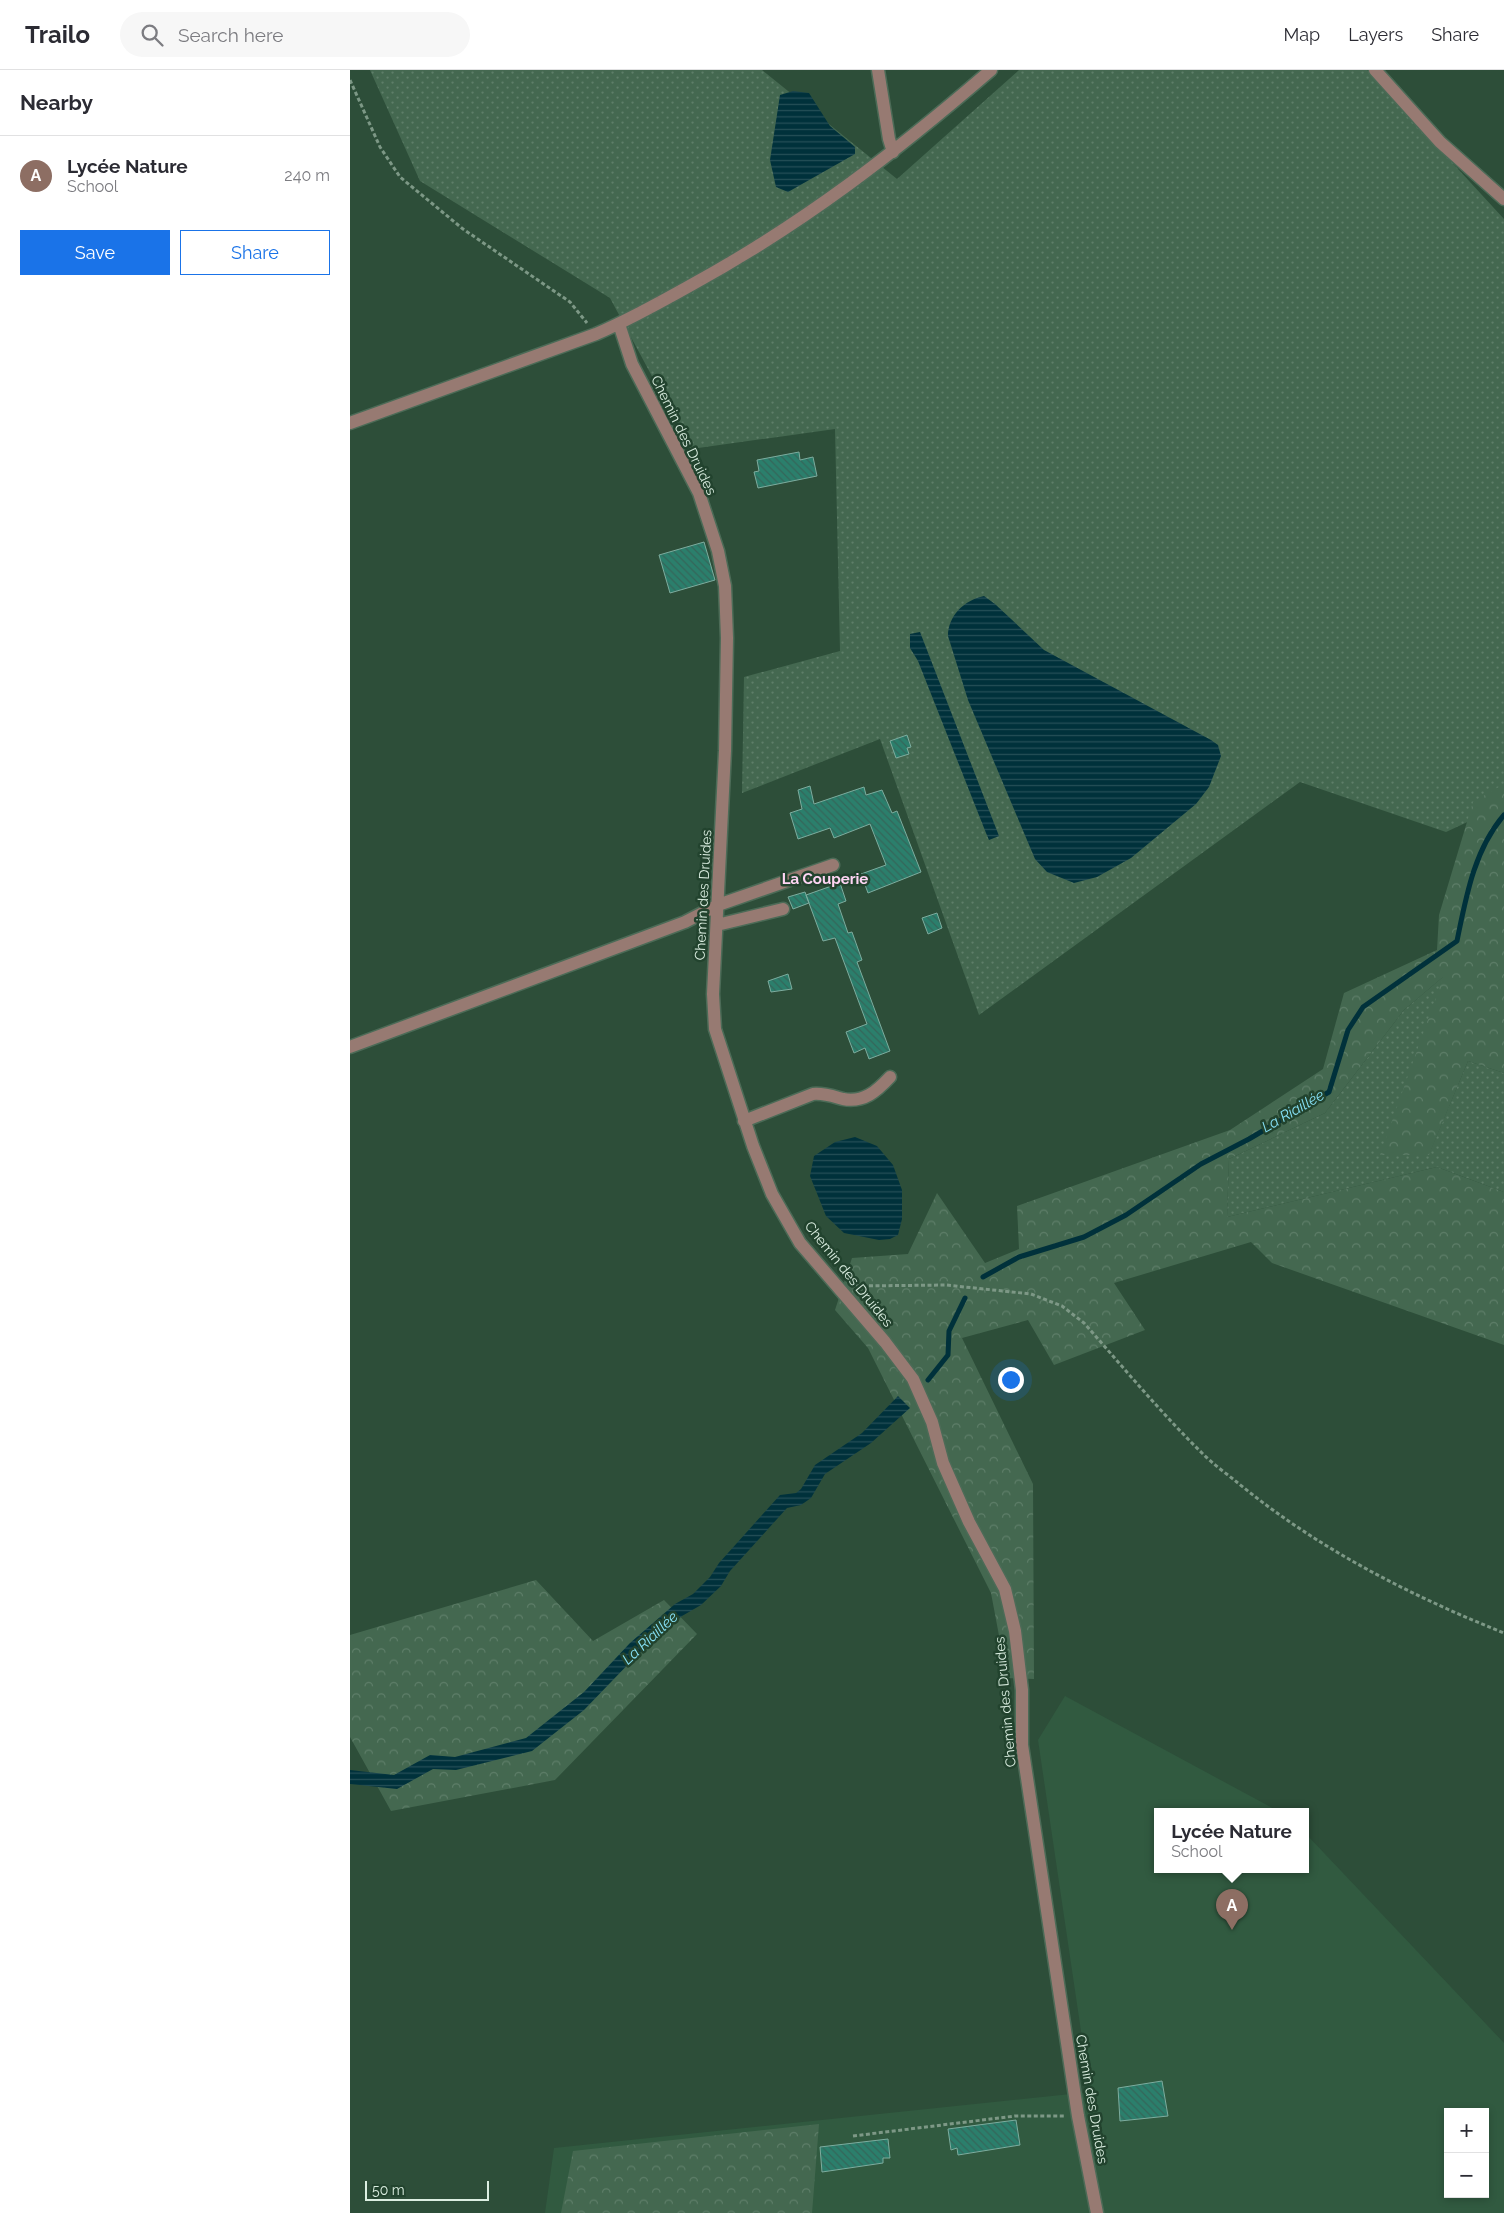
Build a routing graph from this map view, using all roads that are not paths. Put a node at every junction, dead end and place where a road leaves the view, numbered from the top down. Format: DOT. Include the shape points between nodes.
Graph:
graph roads {
  1 [pos="878,70"];
  2 [pos="992,70"];
  3 [pos="1375,70"];
  4 [pos="893,152"];
  5 [pos="1504,199"];
  6 [pos="620,324"];
  7 [pos="350,423"];
  8 [pos="834,865"];
  9 [pos="718,905"];
  10 [pos="783,908"];
  11 [pos="717,925"];
  12 [pos="350,1047"];
  13 [pos="890,1078"];
  14 [pos="744,1120"];
  15 [pos="1097,2213"];
  1 -- 4 [label="street"];
  2 -- 4 [label="street"];
  3 -- 5 [label="street" via="1440,142"];
  4 -- 6 [label="street" via="828,201 743,257"];
  6 -- 7 [label="street"];
  6 -- 9 [label="street, Chemin des Druides" via="632,364 698,493 718,551 725,586 725,751"];
  8 -- 9 [label="street"];
  9 -- 11 [label="street, Chemin des Druides"];
  9 -- 12 [label="street" via="685,922"];
  10 -- 11 [label="street"];
  11 -- 14 [label="street, Chemin des Druides" via="714,1029"];
  13 -- 14 [label="street" via="874,1094 857,1099 813,1094"];
  14 -- 15 [label="street, Chemin des Druides" via="772,1194 800,1243 913,1379 932,1422 943,1463 969,1522 1005,1589 1015,1631 1022,1690 1022,1745 1078,2116"];
}
